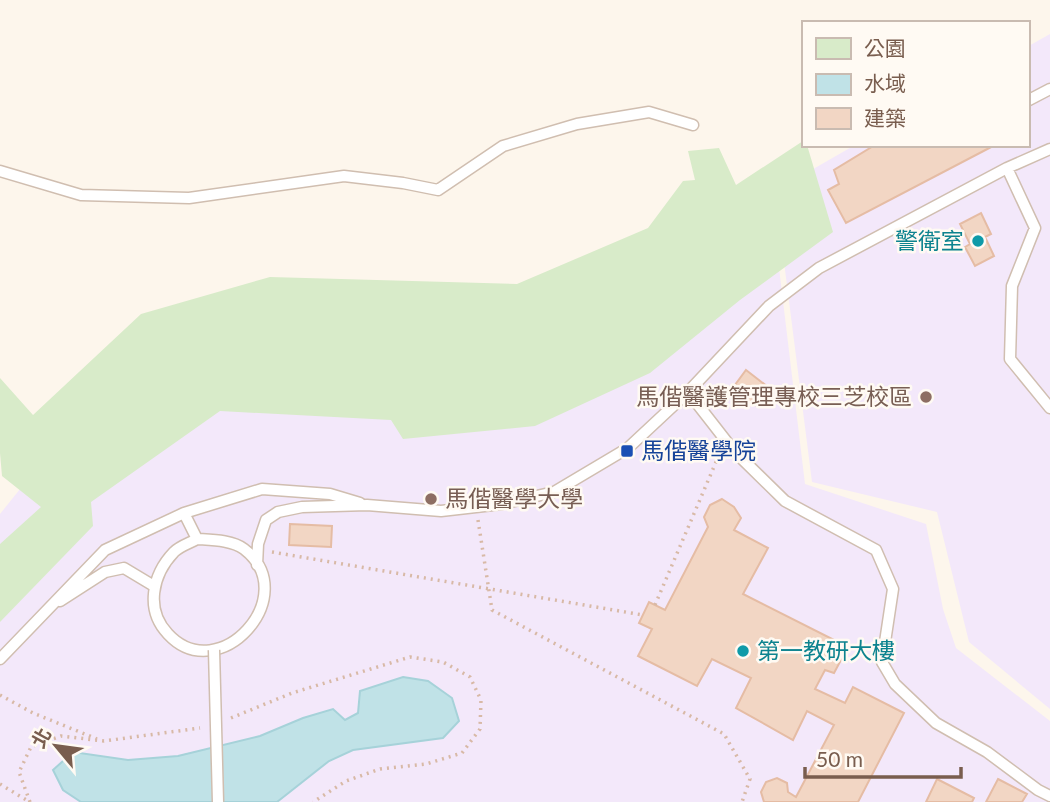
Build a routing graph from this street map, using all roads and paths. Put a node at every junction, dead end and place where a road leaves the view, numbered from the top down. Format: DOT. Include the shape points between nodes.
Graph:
graph roads {
  1 [pos="1050,89"];
  2 [pos="1029,100"];
  3 [pos="694,125"];
  4 [pos="1050,149"];
  5 [pos="1007,168"];
  6 [pos="0,172"];
  7 [pos="688,392"];
  8 [pos="1050,408"];
  9 [pos="725,440"];
  10 [pos="367,505"];
  11 [pos="476,507"];
  12 [pos="184,513"];
  13 [pos="197,539"];
  14 [pos="258,550"];
  15 [pos="257,565"];
  16 [pos="154,586"];
  17 [pos="488,588"];
  18 [pos="655,605"];
  19 [pos="50,607"];
  20 [pos="643,615"];
  21 [pos="214,650"];
  22 [pos="0,659"];
  23 [pos="0,695"];
  24 [pos="220,722"];
  25 [pos="208,727"];
  26 [pos="104,741"];
  27 [pos="0,784"];
  28 [pos="1050,796"];
  29 [pos="30,802"];
  30 [pos="218,802"];
  31 [pos="313,802"];
  32 [pos="742,802"];
  1 -- 2 [label="lane"];
  3 -- 6 [label="lane" via="649,112 577,124 503,146 438,190 344,176 189,198 81,195"];
  4 -- 5 [label="lane"];
  5 -- 7 [label="lane" via="820,268 769,306"];
  5 -- 8 [label="lane" via="1035,228 1012,286 1010,359"];
  7 -- 9 [label="lane"];
  7 -- 11 [label="lane" via="628,448 554,492"];
  9 -- 18 [label="path"];
  9 -- 28 [label="lane" via="785,501 876,550 893,589 882,662 895,684 936,723"];
  10 -- 11 [label="lane" via="441,511"];
  10 -- 12 [label="lane" via="330,494 262,489"];
  10 -- 14 [label="lane" via="278,512 266,520"];
  11 -- 17 [label="path"];
  12 -- 13 [label="lane"];
  12 -- 19 [label="lane" via="105,550"];
  13 -- 15 [label="lane" via="226,541 244,549"];
  13 -- 16 [label="lane" via="175,550"];
  14 -- 15 [label="lane"];
  14 -- 17 [label="path"];
  15 -- 21 [label="lane" via="267,588 262,609 233,643"];
  16 -- 19 [label="lane" via="124,568 105,572"];
  16 -- 21 [label="lane" via="153,607 160,626 184,646"];
  17 -- 20 [label="path"];
  17 -- 32 [label="path" via="492,611 724,734 750,779"];
  19 -- 22 [label="lane"];
  21 -- 30 [label="lane, bridge"];
  23 -- 26 [label="path"];
  24 -- 31 [label="path" via="292,692 410,657 443,662 470,677 481,700 480,729 462,753 426,764 380,769 346,781"];
  25 -- 26 [label="path"];
  26 -- 29 [label="path" via="61,736 31,747 19,772"];
  27 -- 29 [label="path"];
}
